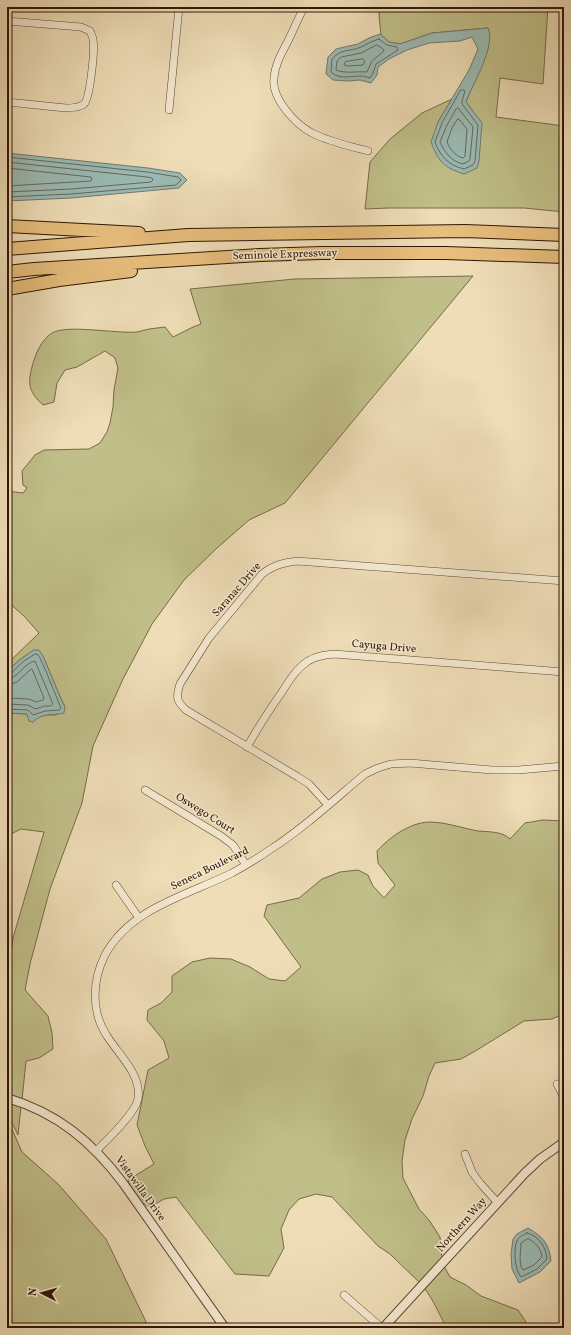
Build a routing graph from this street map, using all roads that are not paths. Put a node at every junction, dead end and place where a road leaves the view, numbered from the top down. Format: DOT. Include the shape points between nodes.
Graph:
graph roads {
  1 [pos="179,7"];
  2 [pos="304,7"];
  3 [pos="7,21"];
  4 [pos="7,102"];
  5 [pos="169,110"];
  6 [pos="368,151"];
  7 [pos="7,226"];
  8 [pos="188,235"];
  9 [pos="564,235"];
  10 [pos="7,249"];
  11 [pos="341,253"];
  12 [pos="564,257"];
  13 [pos="7,272"];
  14 [pos="7,290"];
  15 [pos="564,582"];
  16 [pos="564,672"];
  17 [pos="247,747"];
  18 [pos="564,766"];
  19 [pos="145,790"];
  20 [pos="328,805"];
  21 [pos="246,865"];
  22 [pos="116,885"];
  23 [pos="139,918"];
  24 [pos="556,1084"];
  25 [pos="7,1098"];
  26 [pos="564,1098"];
  27 [pos="564,1142"];
  28 [pos="96,1151"];
  29 [pos="466,1154"];
  30 [pos="497,1202"];
  31 [pos="344,1295"];
  32 [pos="225,1328"];
  33 [pos="382,1328"];
  1 -- 5 [label="street"];
  2 -- 6 [label="street" via="277,64 274,79 276,92 284,108 312,133 338,144"];
  3 -- 4 [label="street" via="81,27 90,31 93,41 91,77 85,103 75,108 66,108"];
  7 -- 8 [label="highway"];
  8 -- 9 [label="highway, Seminole Expressway" via="465,231"];
  8 -- 10 [label="highway, Seminole Expressway"];
  11 -- 12 [label="highway, Seminole Expressway"];
  11 -- 13 [label="highway, Seminole Expressway" via="260,255"];
  11 -- 14 [label="highway" via="322,258 108,273 48,281"];
  15 -- 17 [label="street, Saranac Drive" via="298,561 272,566 262,574 210,638 177,692 177,699 186,710"];
  16 -- 17 [label="street, Cayuga Drive" via="334,654 321,656 301,666 292,676"];
  17 -- 20 [label="street, Saranac Drive" via="309,784"];
  18 -- 20 [label="street, Seneca Boulevard" via="492,770 410,763 391,764 366,774"];
  19 -- 21 [label="street, Oswego Court" via="221,836 233,845"];
  20 -- 21 [label="street, Seneca Boulevard" via="272,849"];
  21 -- 23 [label="street, Seneca Boulevard" via="154,908"];
  22 -- 23 [label="street"];
  23 -- 28 [label="street, Seneca Boulevard" via="112,943 97,974 94,989 99,1021 135,1077 138,1101 130,1114"];
  24 -- 26 [label="street"];
  25 -- 28 [label="street, Vistawilla Drive" via="54,1117"];
  27 -- 30 [label="street, Northern Way" via="540,1159"];
  28 -- 32 [label="street, Vistawilla Drive" via="123,1183"];
  29 -- 30 [label="street" via="472,1172"];
  30 -- 33 [label="street, Northern Way"];
  31 -- 33 [label="street"];
}
